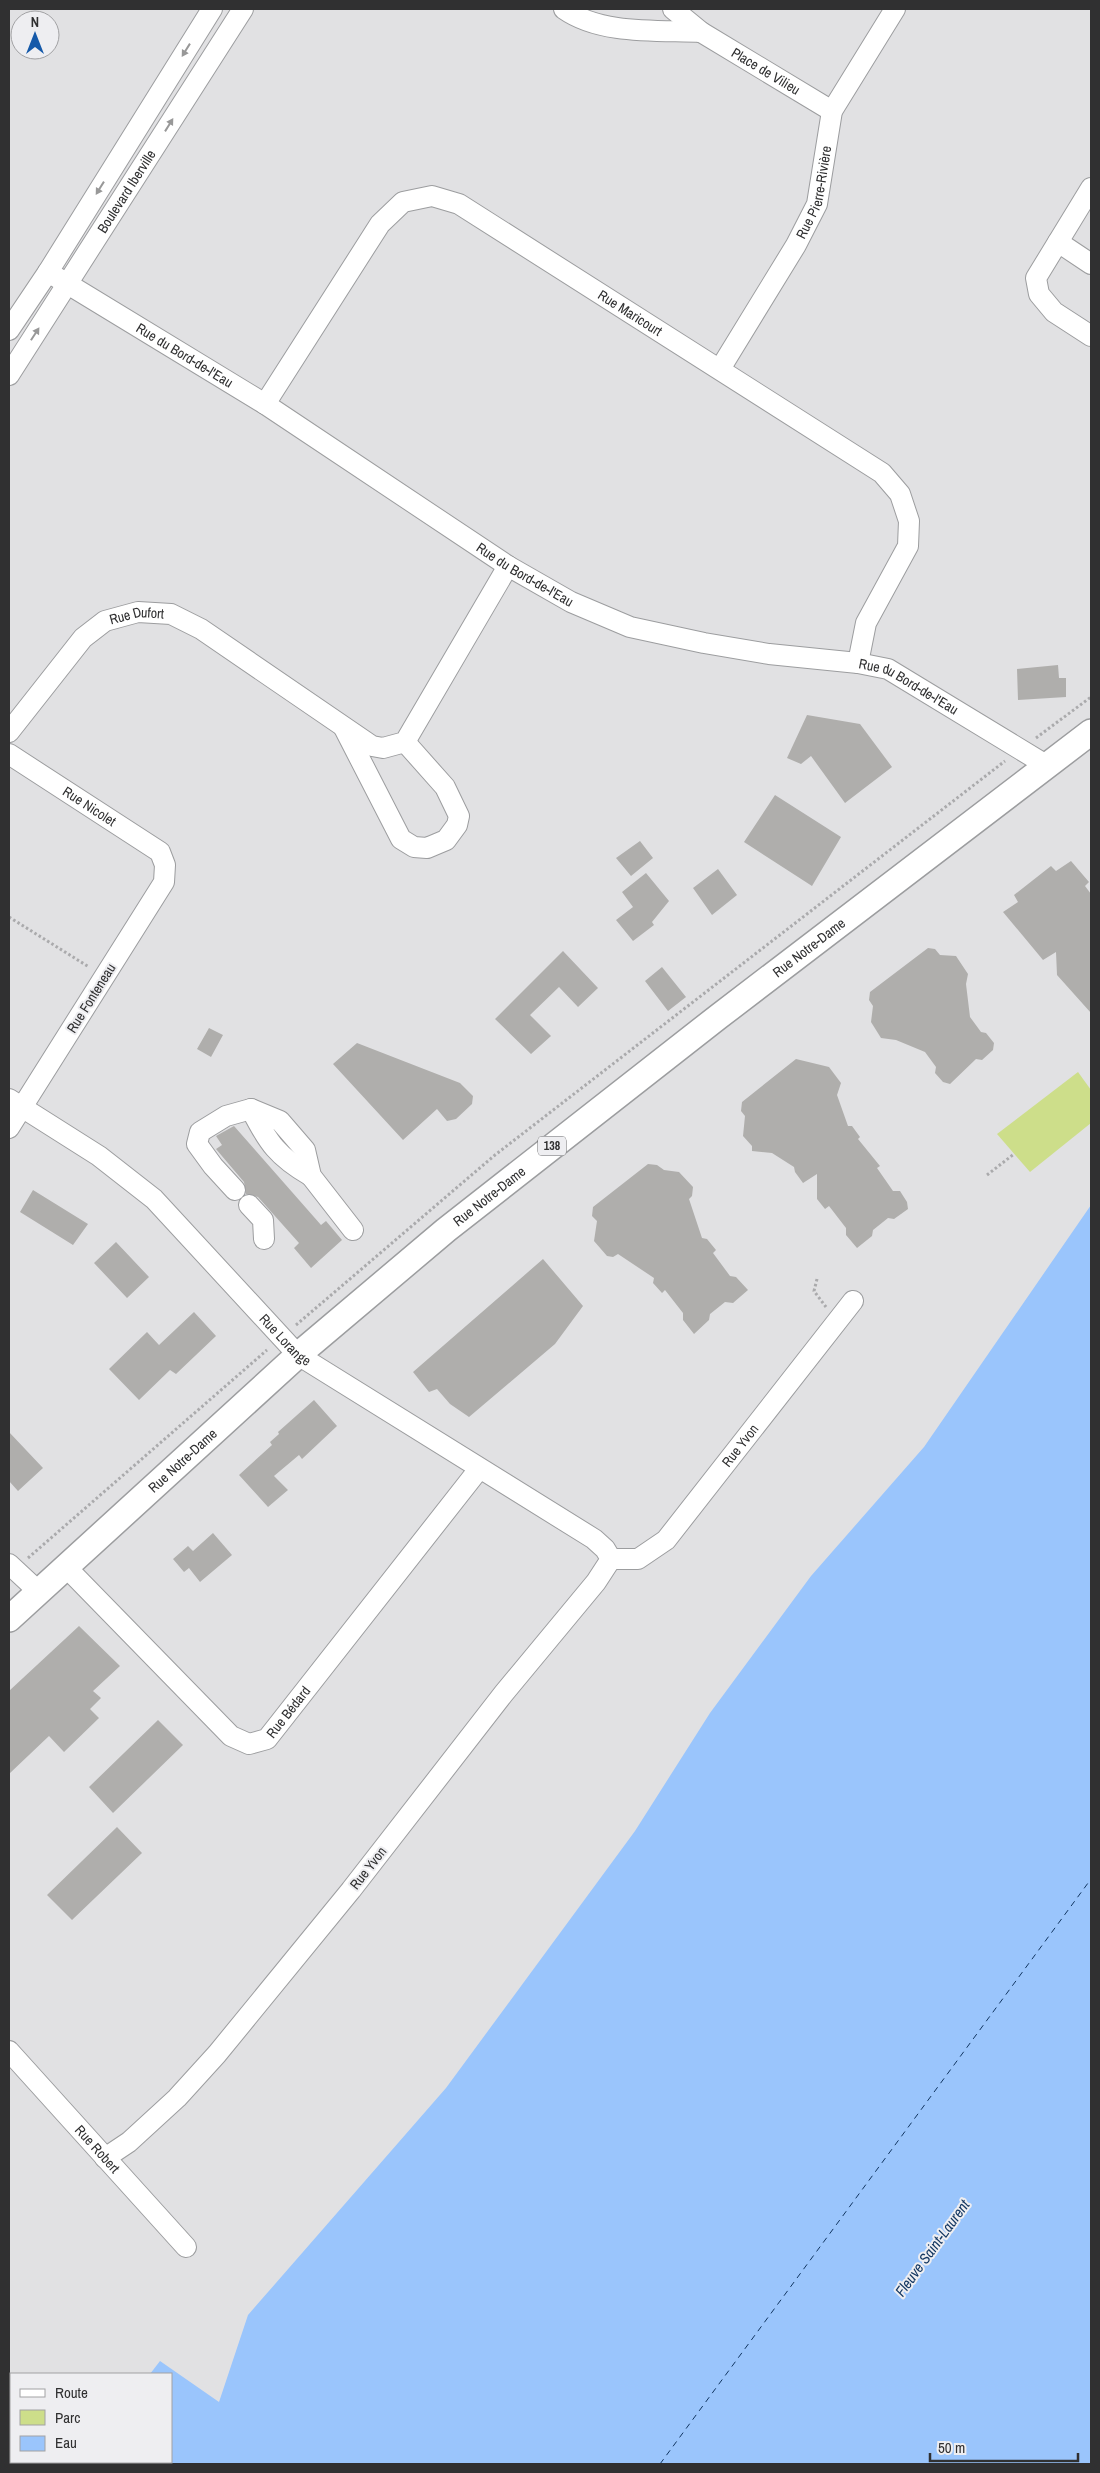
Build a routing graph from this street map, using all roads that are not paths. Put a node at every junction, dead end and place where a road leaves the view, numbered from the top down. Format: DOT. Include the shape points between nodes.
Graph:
graph roads {
  1 [pos="212,9"];
  2 [pos="243,9"];
  3 [pos="564,9"];
  4 [pos="673,9"];
  5 [pos="895,9"];
  6 [pos="701,32"];
  7 [pos="832,111"];
  8 [pos="1091,188"];
  9 [pos="1058,242"];
  10 [pos="1091,264"];
  11 [pos="48,272"];
  12 [pos="68,284"];
  13 [pos="9,330"];
  14 [pos="1091,336"];
  15 [pos="720,369"];
  16 [pos="9,375"];
  17 [pos="265,404"];
  18 [pos="508,566"];
  19 [pos="858,663"];
  20 [pos="343,726"];
  21 [pos="9,732"];
  22 [pos="1091,732"];
  23 [pos="404,742"];
  24 [pos="9,754"];
  25 [pos="1046,765"];
  26 [pos="165,865"];
  27 [pos="16,1103"];
  28 [pos="9,1128"];
  29 [pos="235,1190"];
  30 [pos="249,1206"];
  31 [pos="353,1230"];
  32 [pos="264,1239"];
  33 [pos="853,1301"];
  34 [pos="298,1355"];
  35 [pos="479,1469"];
  36 [pos="611,1559"];
  37 [pos="9,1564"];
  38 [pos="66,1567"];
  39 [pos="38,1591"];
  40 [pos="11,1611"];
  41 [pos="9,2051"];
  42 [pos="105,2158"];
  43 [pos="186,2247"];
  1 -- 11 [label="street, Boulevard Iberville, one-way"];
  12 -- 2 [label="street, Boulevard Iberville, one-way"];
  3 -- 6 [label="street, Place de Vilieu" via="598,23 624,28"];
  4 -- 6 [label="street, Place de Vilieu"];
  5 -- 7 [label="street, Rue Pierre-Rivière"];
  6 -- 7 [label="street, Place de Vilieu"];
  7 -- 15 [label="street, Rue Pierre-Rivière" via="817,204 796,245"];
  8 -- 9 [label="street"];
  9 -- 10 [label="street"];
  9 -- 14 [label="street" via="1036,278 1039,294 1054,312"];
  11 -- 12 [label="street, Rue du Bord-de-l'Eau"];
  11 -- 13 [label="street, Boulevard Iberville"];
  16 -- 12 [label="street, Boulevard Iberville, one-way"];
  12 -- 17 [label="street, Rue du Bord-de-l'Eau"];
  15 -- 17 [label="street, Rue Maricourt" via="459,204 432,196 403,202 380,224"];
  15 -- 19 [label="street, Rue Maricourt" via="882,473 900,494 909,521 908,546 866,622"];
  17 -- 18 [label="street, Rue du Bord-de-l'Eau"];
  18 -- 19 [label="street, Rue du Bord-de-l'Eau" via="571,602 630,627 769,654"];
  18 -- 23 [label="street"];
  19 -- 25 [label="street, Rue du Bord-de-l'Eau" via="888,669"];
  20 -- 21 [label="street, Rue Dufort" via="201,629 171,614 138,612 105,621 83,638"];
  20 -- 23 [label="street, Rue Dufort" via="372,746 383,748"];
  20 -- 23 [label="street, Rue Dufort" via="401,839 414,847 427,848 446,840 457,825 459,816 445,787"];
  22 -- 25 [label="main road, Rue Notre-Dame / 138"];
  24 -- 26 [label="street, Rue Nicolet" via="160,852"];
  25 -- 34 [label="main road, Rue Notre-Dame / 138" via="516,1174"];
  26 -- 27 [label="street, Rue Fonteneau" via="164,882 105,976"];
  27 -- 28 [label="street, Rue Fonteneau"];
  27 -- 34 [label="street, Rue Lorange" via="99,1156 154,1199"];
  29 -- 31 [label="street" via="197,1144 200,1132 226,1116 252,1109 280,1121 305,1150 310,1176"];
  30 -- 32 [label="street" via="263,1220"];
  33 -- 36 [label="street, Rue Yvon" via="666,1540 638,1559"];
  34 -- 35 [label="street, Rue Lorange" via="452,1448"];
  34 -- 38 [label="main road, Rue Notre-Dame / 138"];
  35 -- 36 [label="street, Rue Lorange" via="594,1539"];
  35 -- 38 [label="street, Rue Bédard" via="267,1739 249,1744 231,1736"];
  36 -- 42 [label="street, Rue Yvon" via="351,1890 217,2054 177,2098 129,2142"];
  37 -- 39 [label="street"];
  38 -- 39 [label="main road, Rue Notre-Dame / 138"];
  39 -- 40 [label="main road, Rue Notre-Dame / 138"];
  41 -- 42 [label="street, Rue Robert"];
  42 -- 43 [label="street, Rue Robert"];
}
